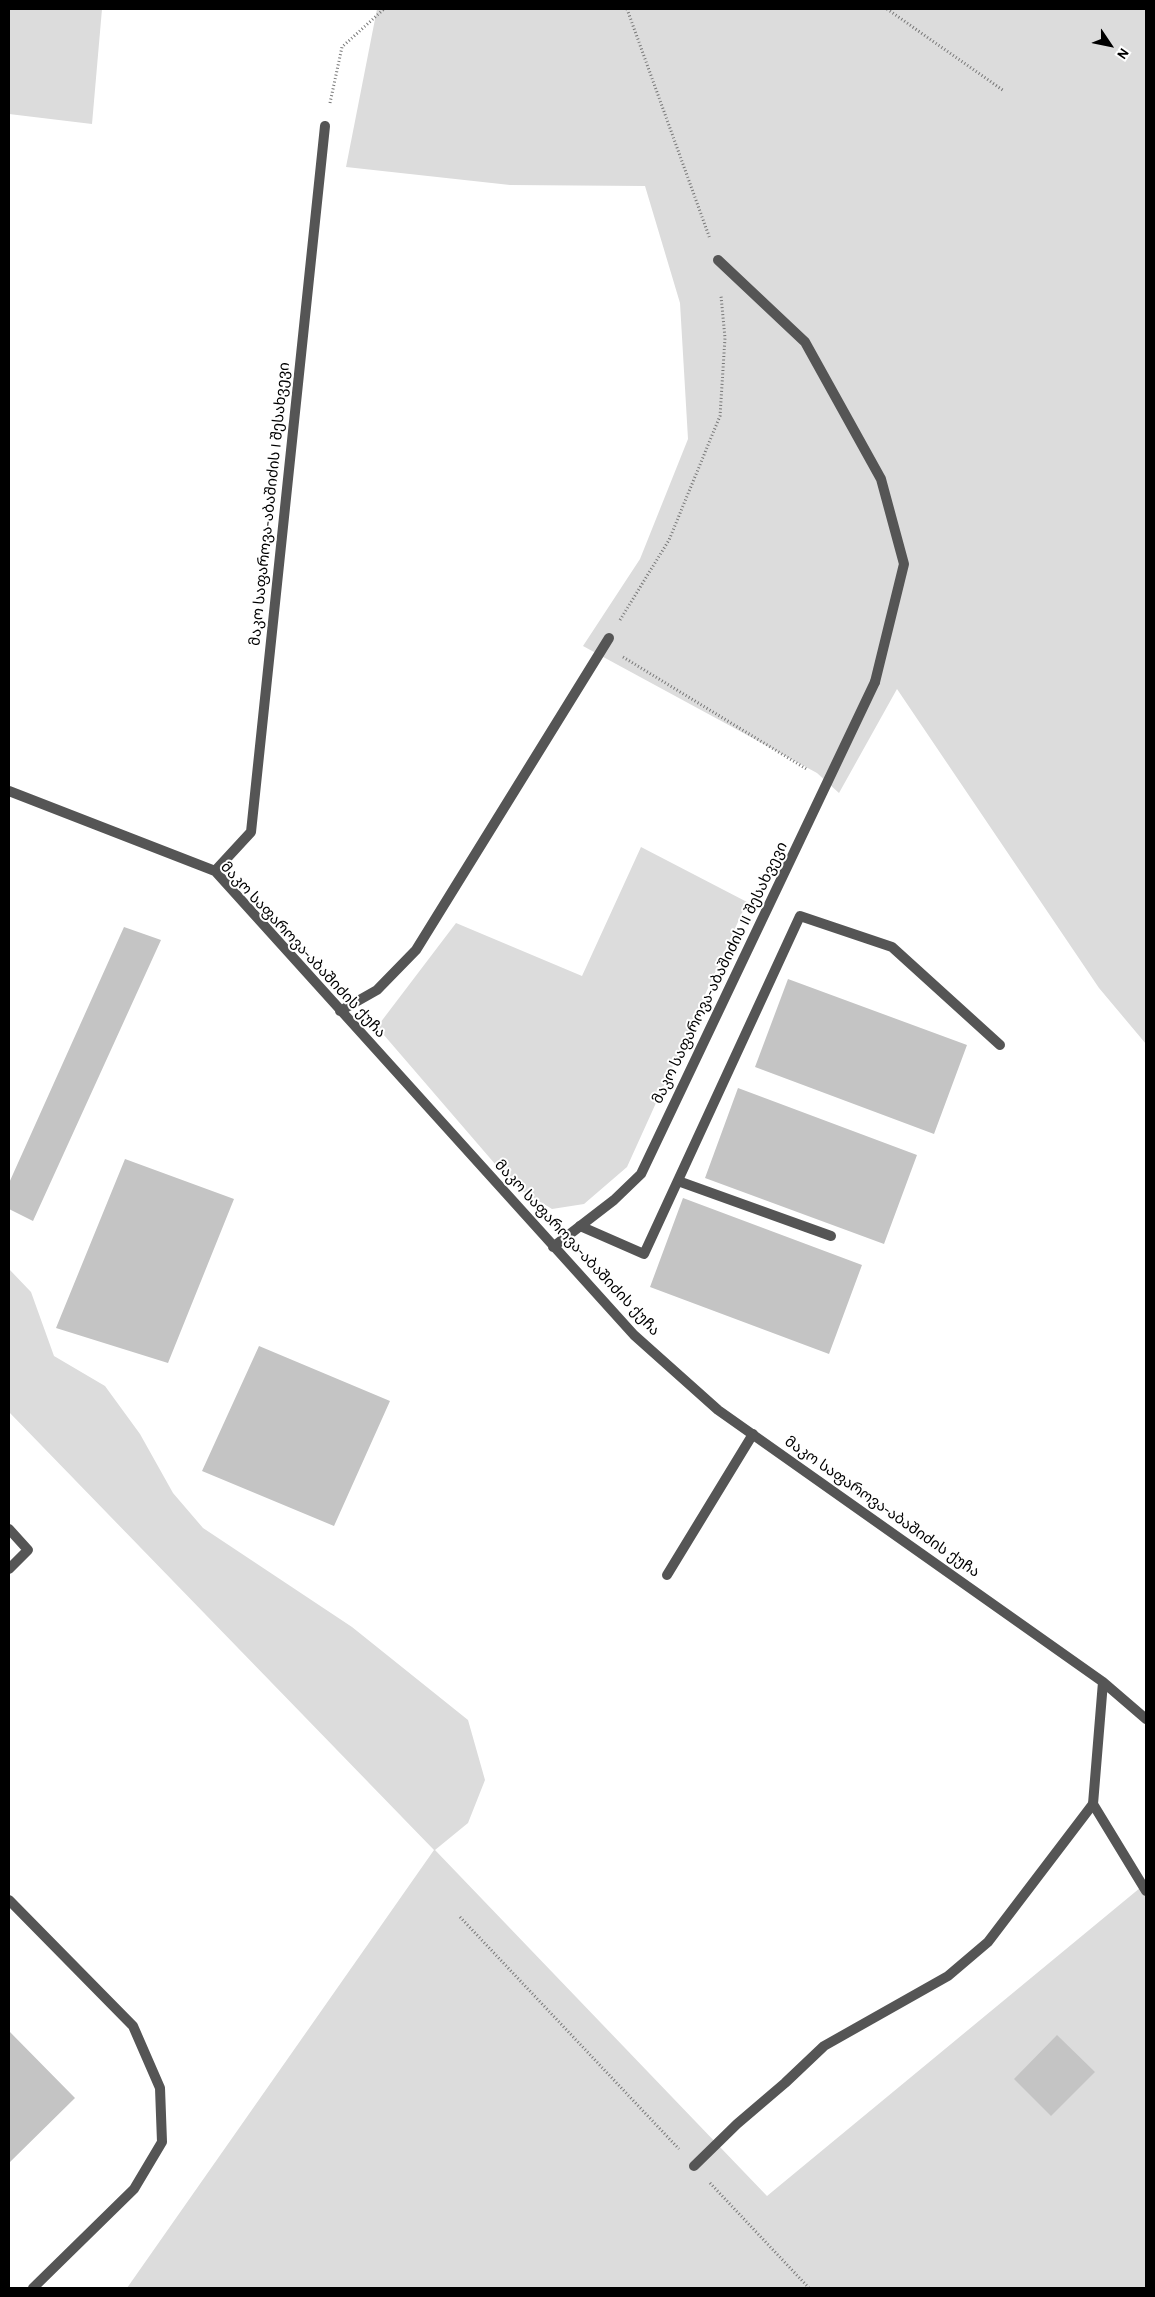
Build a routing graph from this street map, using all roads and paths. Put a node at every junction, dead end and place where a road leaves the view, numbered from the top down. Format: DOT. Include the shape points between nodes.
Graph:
graph roads {
  1 [pos="384,9"];
  2 [pos="627,9"];
  3 [pos="887,9"];
  4 [pos="1004,91"];
  5 [pos="325,126"];
  6 [pos="718,260"];
  7 [pos="606,641"];
  8 [pos="828,782"];
  9 [pos="9,791"];
  10 [pos="215,871"];
  11 [pos="340,1011"];
  12 [pos="1000,1045"];
  13 [pos="678,1181"];
  14 [pos="580,1226"];
  15 [pos="831,1236"];
  16 [pos="553,1247"];
  17 [pos="753,1434"];
  18 [pos="9,1529"];
  19 [pos="9,1569"];
  20 [pos="667,1575"];
  21 [pos="1103,1682"];
  22 [pos="1146,1719"];
  23 [pos="1093,1804"];
  24 [pos="1146,1891"];
  25 [pos="9,1900"];
  26 [pos="460,1917"];
  27 [pos="694,2166"];
  28 [pos="33,2288"];
  29 [pos="809,2288"];
  1 -- 5 [label="path" via="342,47"];
  2 -- 6 [label="path"];
  3 -- 4 [label="path"];
  5 -- 10 [label="street, მაკო საფაროვა-აბაშიძის I შესახვევი" via="251,832"];
  6 -- 7 [label="path" via="725,338 720,416 669,540"];
  6 -- 8 [label="street, მაკო საფაროვა-აბაშიძის II შესახვევი" via="805,342 881,479 904,564 876,682"];
  7 -- 8 [label="path"];
  7 -- 11 [label="street" via="416,950 376,990"];
  8 -- 14 [label="street, მაკო საფაროვა-აბაშიძის II შესახვევი" via="640,1174 614,1200"];
  9 -- 10 [label="street, მაკო საფაროვა-აბაშიძის ქუჩა"];
  10 -- 11 [label="street, მაკო საფაროვა-აბაშიძის ქუჩა"];
  11 -- 16 [label="street, მაკო საფაროვა-აბაშიძის ქუჩა"];
  12 -- 13 [label="street" via="892,948 800,916"];
  13 -- 14 [label="street" via="644,1254"];
  13 -- 15 [label="street"];
  14 -- 16 [label="street, მაკო საფაროვა-აბაშიძის II შესახვევი"];
  16 -- 17 [label="street, მაკო საფაროვა-აბაშიძის ქუჩა" via="634,1335 718,1410"];
  17 -- 20 [label="street"];
  17 -- 21 [label="street, მაკო საფაროვა-აბაშიძის ქუჩა"];
  18 -- 19 [label="street" via="28,1550"];
  21 -- 22 [label="street, მაკო საფაროვა-აბაშიძის ქუჩა"];
  21 -- 23 [label="street"];
  23 -- 24 [label="street"];
  23 -- 27 [label="street" via="988,1942 948,1976 824,2046"];
  25 -- 28 [label="street" via="133,2026 160,2088 162,2142 134,2189"];
  26 -- 27 [label="path"];
  27 -- 29 [label="path"];
}
